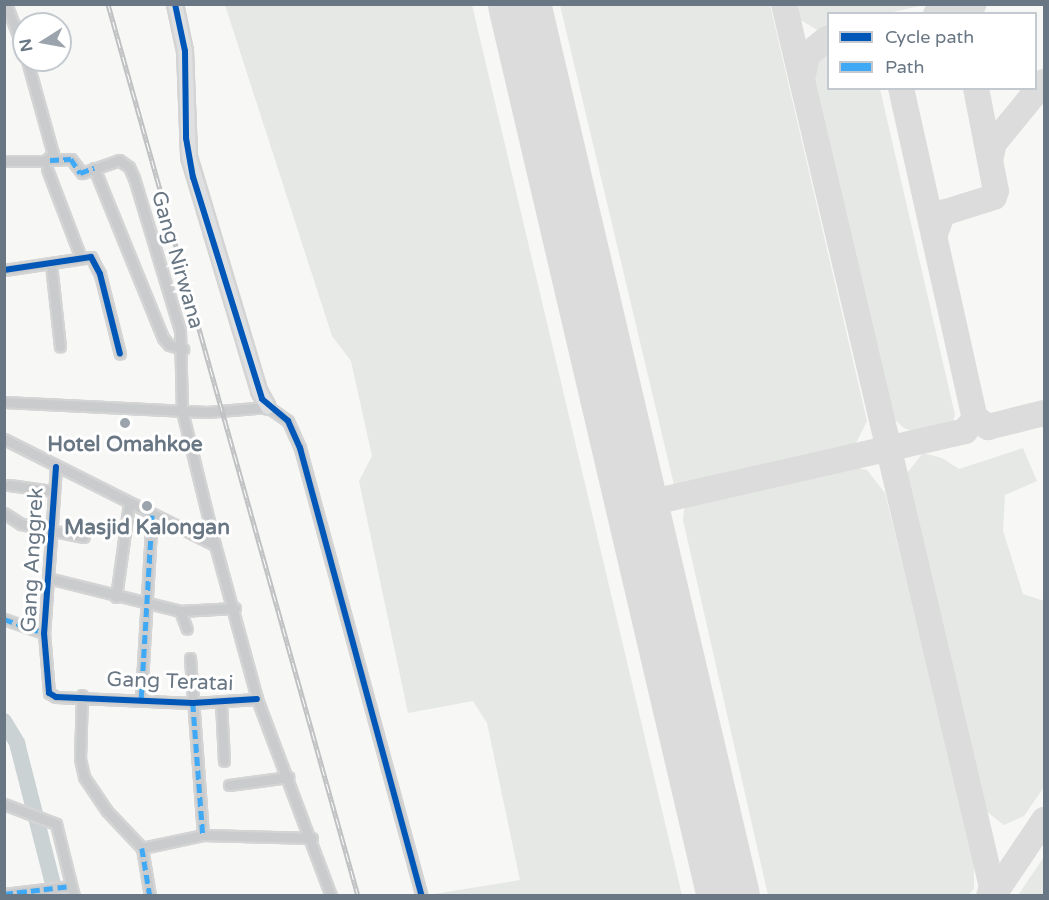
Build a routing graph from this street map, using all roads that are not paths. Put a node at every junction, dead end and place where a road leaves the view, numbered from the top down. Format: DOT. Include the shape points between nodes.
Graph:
graph roads {
  1 [pos="6,4"];
  2 [pos="175,4"];
  3 [pos="12,20"];
  4 [pos="30,72"];
  5 [pos="4,161"];
  6 [pos="50,161"];
  7 [pos="94,168"];
  8 [pos="81,258"];
  9 [pos="51,264"];
  10 [pos="4,270"];
  11 [pos="60,347"];
  12 [pos="183,349"];
  13 [pos="120,354"];
  14 [pos="4,402"];
  15 [pos="268,407"];
  16 [pos="182,411"];
  17 [pos="4,439"];
  18 [pos="56,467"];
  19 [pos="9,485"];
  20 [pos="52,491"];
  21 [pos="129,503"];
  22 [pos="4,513"];
  23 [pos="152,515"];
  24 [pos="51,533"];
  25 [pos="84,537"];
  26 [pos="215,545"];
  27 [pos="48,578"];
  28 [pos="116,597"];
  29 [pos="145,603"];
  30 [pos="235,608"];
  31 [pos="180,610"];
  32 [pos="4,619"];
  33 [pos="187,629"];
  34 [pos="44,633"];
  35 [pos="190,658"];
  36 [pos="82,695"];
  37 [pos="141,698"];
  38 [pos="258,699"];
  39 [pos="221,702"];
  40 [pos="193,703"];
  41 [pos="224,761"];
  42 [pos="288,777"];
  43 [pos="229,785"];
  44 [pos="4,804"];
  45 [pos="203,835"];
  46 [pos="312,838"];
  47 [pos="142,848"];
  48 [pos="73,891"];
  49 [pos="4,894"];
  50 [pos="150,896"];
  51 [pos="331,896"];
  52 [pos="422,896"];
  1 -- 3 [label="street"];
  2 -- 15 [label="street" via="185,51 189,157 259,391"];
  4 -- 6 [label="street"];
  5 -- 6 [label="street"];
  6 -- 7 [label="street" via="71,159 80,172"];
  6 -- 8 [label="street"];
  7 -- 12 [label="street" via="164,338 169,345"];
  7 -- 12 [label="street, Gang Nirwana" via="112,161 124,162 129,167"];
  8 -- 9 [label="street"];
  8 -- 13 [label="street" via="91,257 96,263"];
  9 -- 10 [label="street"];
  9 -- 11 [label="street"];
  12 -- 16 [label="street, Gang Nirwana"];
  14 -- 16 [label="street"];
  15 -- 16 [label="street"];
  15 -- 52 [label="street" via="288,421 300,448"];
  16 -- 26 [label="street, Gang Nirwana"];
  17 -- 18 [label="street"];
  18 -- 20 [label="street, Gang Anggrek"];
  18 -- 21 [label="street"];
  19 -- 20 [label="street"];
  20 -- 24 [label="street, Gang Anggrek"];
  21 -- 23 [label="street"];
  21 -- 28 [label="street"];
  22 -- 24 [label="street" via="21,524"];
  23 -- 26 [label="street"];
  23 -- 29 [label="street"];
  24 -- 25 [label="street"];
  24 -- 27 [label="street, Gang Anggrek"];
  26 -- 30 [label="street, Gang Nirwana"];
  27 -- 28 [label="street"];
  27 -- 34 [label="street, Gang Anggrek"];
  28 -- 29 [label="street"];
  29 -- 31 [label="street"];
  29 -- 37 [label="street"];
  30 -- 31 [label="street"];
  30 -- 38 [label="street, Gang Nirwana"];
  31 -- 33 [label="street"];
  32 -- 34 [label="street"];
  34 -- 36 [label="street, Gang Anggrek" via="49,693 56,697"];
  35 -- 40 [label="street"];
  36 -- 37 [label="street, Gang Teratai"];
  36 -- 47 [label="street" via="84,777 106,812"];
  37 -- 40 [label="street, Gang Teratai"];
  38 -- 39 [label="street, Gang Teratai"];
  38 -- 42 [label="street, Gang Nirwana"];
  39 -- 40 [label="street, Gang Teratai"];
  39 -- 41 [label="street"];
  40 -- 45 [label="street"];
  42 -- 43 [label="street"];
  42 -- 46 [label="street, Gang Nirwana"];
  44 -- 48 [label="street" via="56,824"];
  45 -- 46 [label="street"];
  45 -- 47 [label="street"];
  46 -- 51 [label="street, Gang Nirwana"];
  47 -- 50 [label="street"];
  48 -- 49 [label="street"];
}
